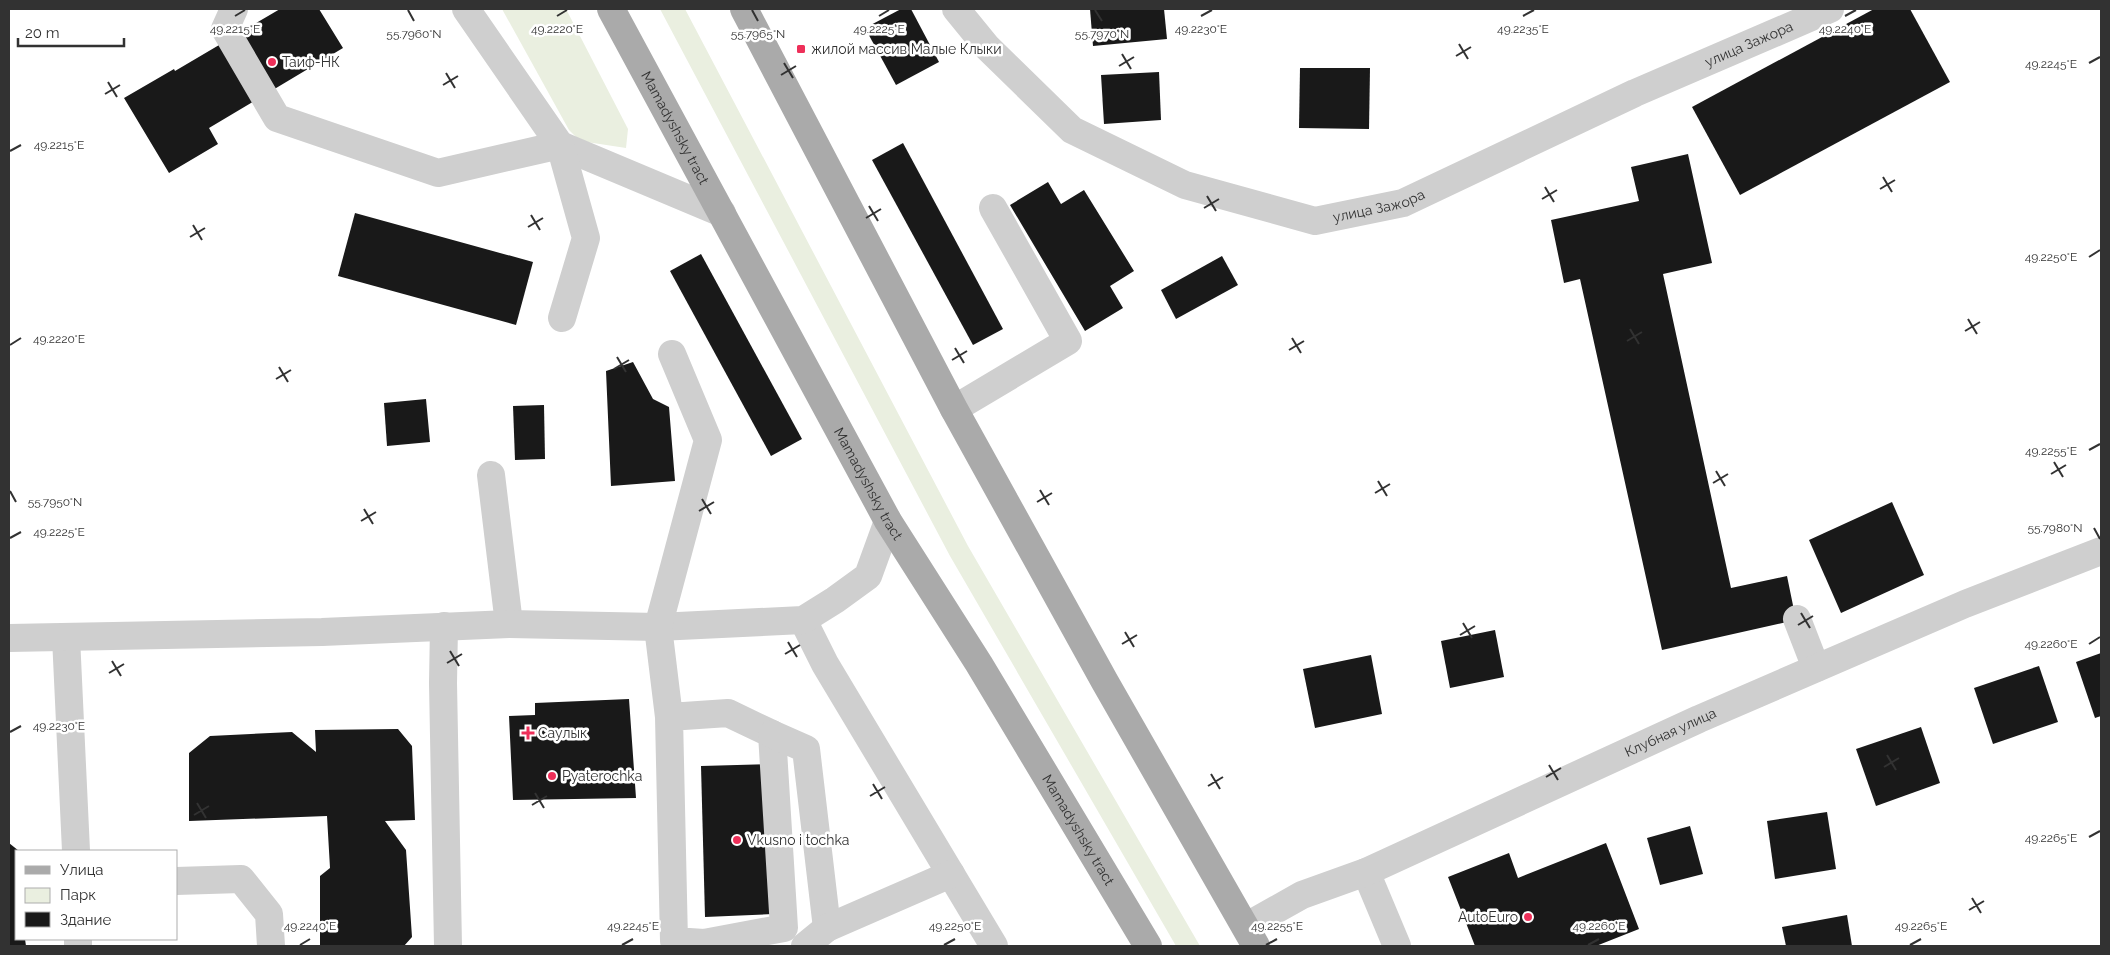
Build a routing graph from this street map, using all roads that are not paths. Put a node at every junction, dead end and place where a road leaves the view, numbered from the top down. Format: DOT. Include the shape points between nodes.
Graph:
graph roads {
  1 [pos="234,9"];
  2 [pos="466,9"];
  3 [pos="611,9"];
  4 [pos="744,9"];
  5 [pos="956,9"];
  6 [pos="1830,9"];
  7 [pos="560,145"];
  8 [pos="993,208"];
  9 [pos="722,213"];
  10 [pos="562,318"];
  11 [pos="672,354"];
  12 [pos="954,409"];
  13 [pos="492,475"];
  14 [pos="888,521"];
  15 [pos="2101,551"];
  16 [pos="1797,619"];
  17 [pos="803,620"];
  18 [pos="509,624"];
  19 [pos="444,626"];
  20 [pos="658,627"];
  21 [pos="66,637"];
  22 [pos="9,638"];
  23 [pos="1816,668"];
  24 [pos="669,717"];
  25 [pos="772,734"];
  26 [pos="76,850"];
  27 [pos="1366,872"];
  28 [pos="951,874"];
  29 [pos="178,881"];
  30 [pos="827,928"];
  31 [pos="1252,936"];
  32 [pos="675,943"];
  33 [pos="271,946"];
  34 [pos="448,946"];
  35 [pos="805,946"];
  36 [pos="994,946"];
  37 [pos="1148,946"];
  38 [pos="1397,946"];
  1 -- 7 [label="street" via="225,29 278,118 438,173"];
  2 -- 7 [label="street"];
  3 -- 9 [label="main road, Mamadyshsky tract"];
  4 -- 12 [label="main road"];
  5 -- 6 [label="street, улица Зажора" via="987,47 1072,130 1185,185 1315,221 1403,203 1635,93"];
  7 -- 9 [label="street"];
  7 -- 10 [label="street" via="586,238"];
  8 -- 12 [label="street" via="1068,341"];
  9 -- 14 [label="main road, Mamadyshsky tract"];
  11 -- 20 [label="street" via="708,440"];
  12 -- 31 [label="main road" via="1105,682"];
  13 -- 18 [label="street"];
  14 -- 17 [label="street" via="868,576"];
  14 -- 37 [label="main road, Mamadyshsky tract" via="979,664"];
  15 -- 23 [label="street, Клубная улица" via="1965,604"];
  16 -- 23 [label="street"];
  17 -- 20 [label="street"];
  17 -- 28 [label="street" via="825,664"];
  18 -- 19 [label="street"];
  18 -- 20 [label="street"];
  19 -- 21 [label="street"];
  19 -- 34 [label="street"];
  20 -- 24 [label="street"];
  21 -- 22 [label="street"];
  21 -- 26 [label="street"];
  23 -- 27 [label="street, Клубная улица"];
  24 -- 25 [label="street" via="728,713"];
  24 -- 32 [label="street"];
  25 -- 30 [label="street" via="806,748"];
  25 -- 32 [label="street" via="784,928 704,943"];
  27 -- 31 [label="street, Клубная улица" via="1302,895"];
  27 -- 38 [label="street"];
  28 -- 30 [label="street"];
  28 -- 36 [label="street"];
  29 -- 33 [label="street" via="241,880 269,914"];
  30 -- 35 [label="street"];
}
